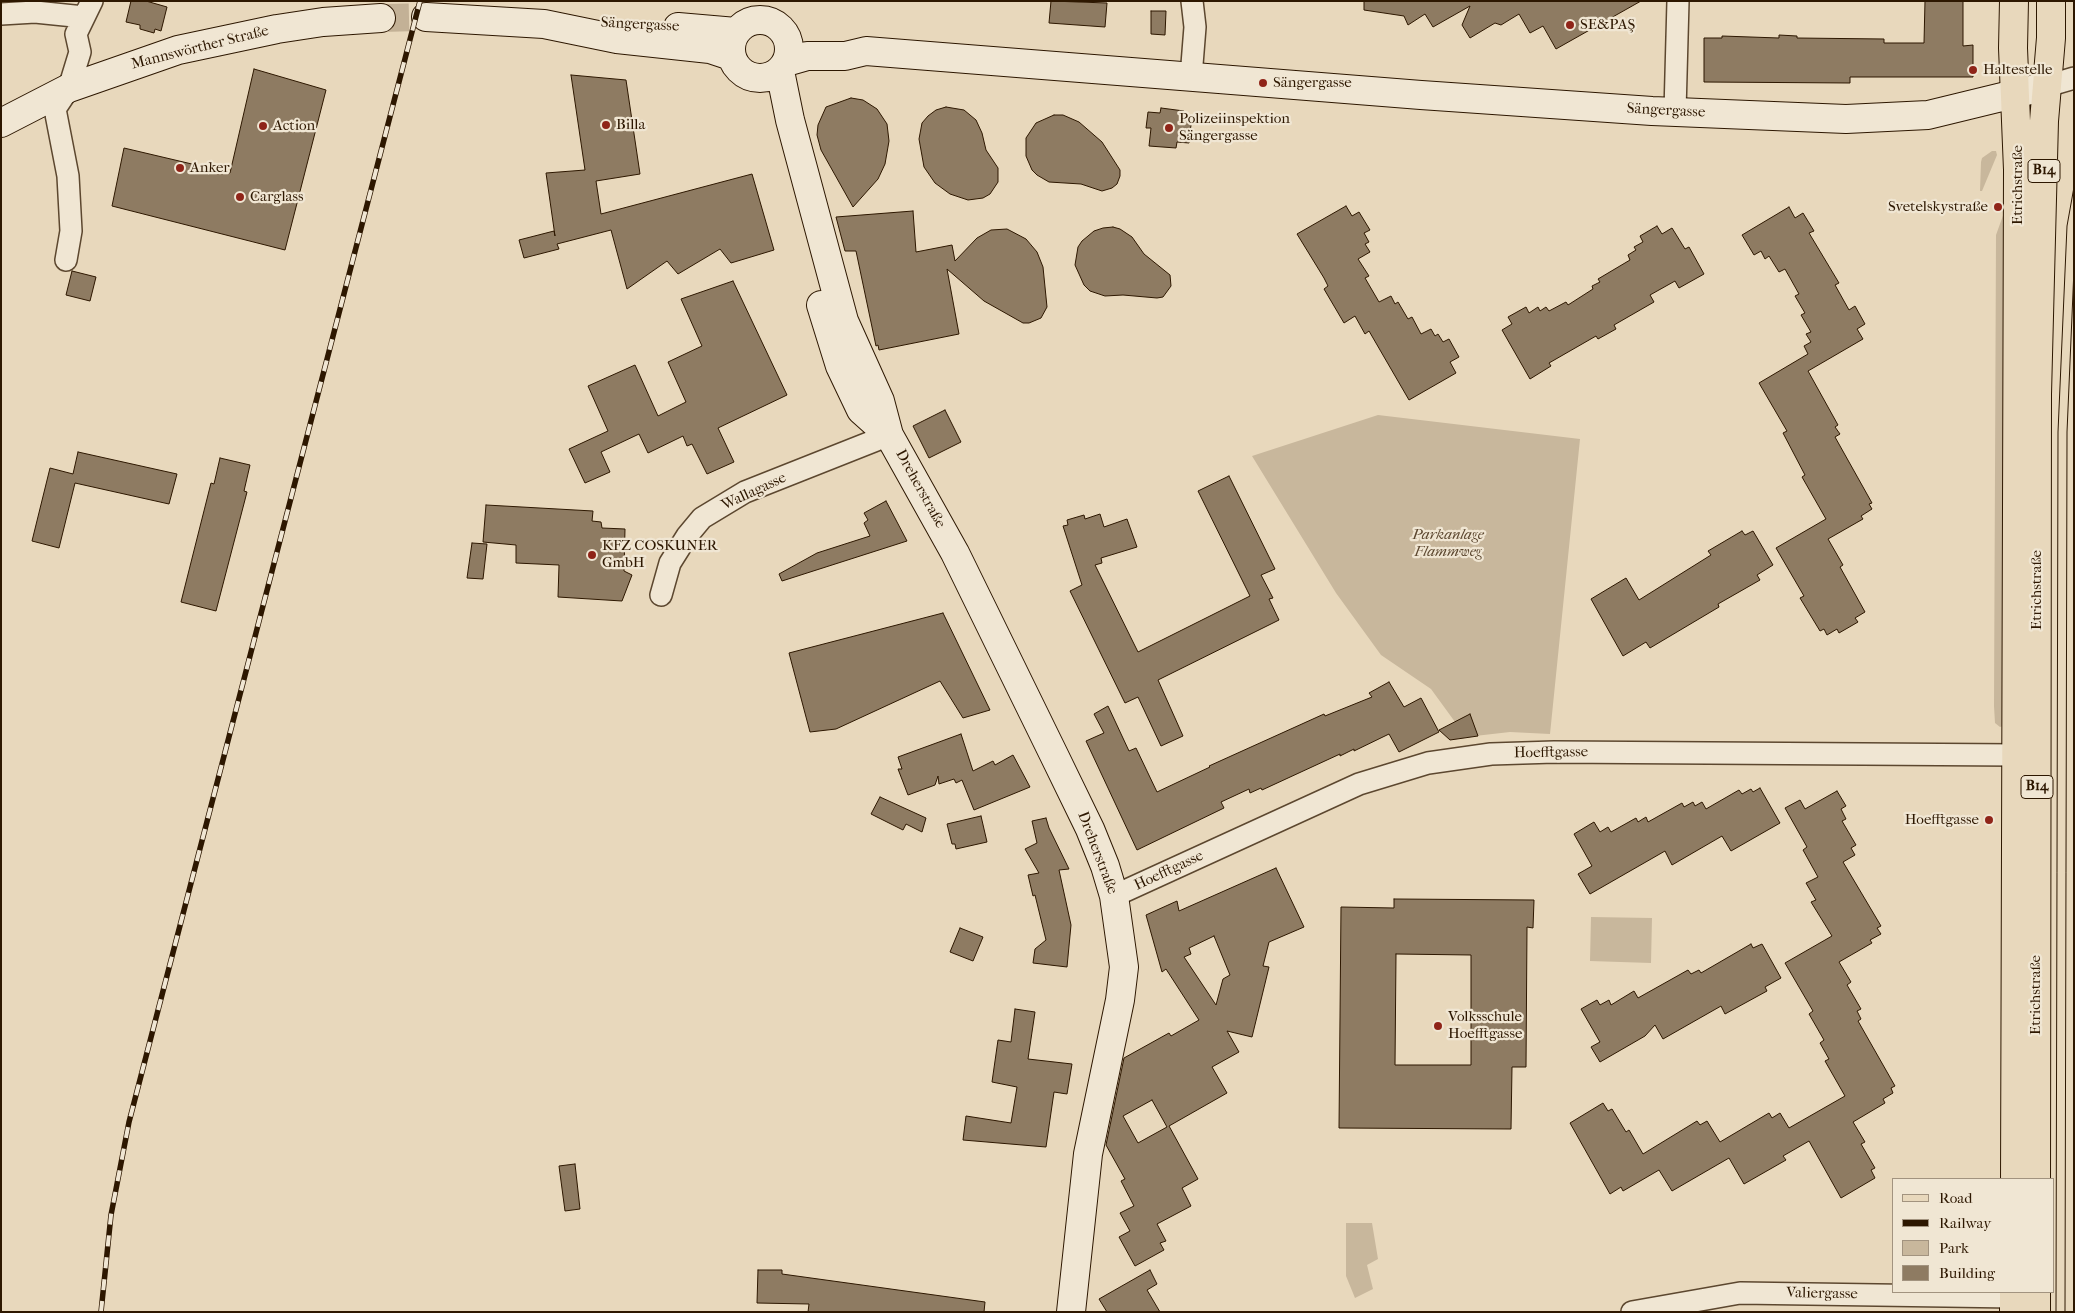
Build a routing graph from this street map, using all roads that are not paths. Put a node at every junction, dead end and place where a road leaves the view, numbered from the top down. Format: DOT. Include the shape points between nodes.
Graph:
graph roads {
  1 [pos="1192,1"];
  2 [pos="1678,1"];
  3 [pos="2014,1"];
  4 [pos="2051,1"];
  5 [pos="88,9"];
  6 [pos="756,10"];
  7 [pos="1,14"];
  8 [pos="426,17"];
  9 [pos="381,18"];
  10 [pos="785,33"];
  11 [pos="733,44"];
  12 [pos="866,51"];
  13 [pos="776,71"];
  14 [pos="1191,77"];
  15 [pos="2074,78"];
  16 [pos="2047,86"];
  17 [pos="69,88"];
  18 [pos="2014,96"];
  19 [pos="1675,111"];
  20 [pos="1,123"];
  21 [pos="66,260"];
  22 [pos="889,435"];
  23 [pos="661,595"];
  24 [pos="2017,755"];
  25 [pos="1114,896"];
  26 [pos="2015,1178"];
  27 [pos="2036,1178"];
  28 [pos="2023,1301"];
  29 [pos="1071,1312"];
  30 [pos="1632,1312"];
  1 -- 14 [label="street" via="1195,27"];
  2 -- 19 [label="street"];
  3 -- 18 [label="main road, Etrichstraße / B14"];
  4 -- 16 [label="main road, Etrichstraße / B14"];
  5 -- 7 [label="street"];
  5 -- 17 [label="street" via="76,34 80,52"];
  6 -- 10 [label="main road"];
  6 -- 11 [label="main road" via="742,25"];
  8 -- 11 [label="main road, Sängergasse" via="544,24 582,21"];
  9 -- 17 [label="main road, Mannswörther Straße" via="323,22 214,41 130,65"];
  10 -- 12 [label="main road, Sängergasse" via="799,38 848,42"];
  10 -- 13 [label="main road" via="789,52"];
  11 -- 13 [label="main road" via="739,70 745,75"];
  12 -- 13 [label="main road, Sängergasse" via="845,56 807,56"];
  12 -- 14 [label="main road, Sängergasse"];
  13 -- 22 [label="main road, Dreherstraße" via="828,332 861,410"];
  14 -- 19 [label="main road, Sängergasse" via="1440,97"];
  15 -- 16 [label="street"];
  16 -- 18 [label="main road, Sängergasse"];
  16 -- 27 [label="main road, Etrichstraße / B14" via="2037,394"];
  17 -- 20 [label="main road, Mannswörther Straße"];
  17 -- 21 [label="street" via="55,109 68,176 70,232"];
  18 -- 19 [label="main road, Sängergasse" via="1928,116 1846,120"];
  18 -- 24 [label="main road, Etrichstraße / B14" via="2018,170"];
  22 -- 23 [label="street, Wallagasse" via="745,492 702,518 670,563"];
  22 -- 25 [label="main road, Dreherstraße" via="956,553 1090,829"];
  24 -- 25 [label="street, Hoefftgasse" via="1554,752 1491,754 1428,763 1359,784"];
  24 -- 26 [label="main road, Etrichstraße / B14"];
  25 -- 29 [label="main road, Dreherstraße" via="1124,967 1088,1154"];
  28 -- 30 [label="street, Valiergasse" via="1740,1293"];
}
